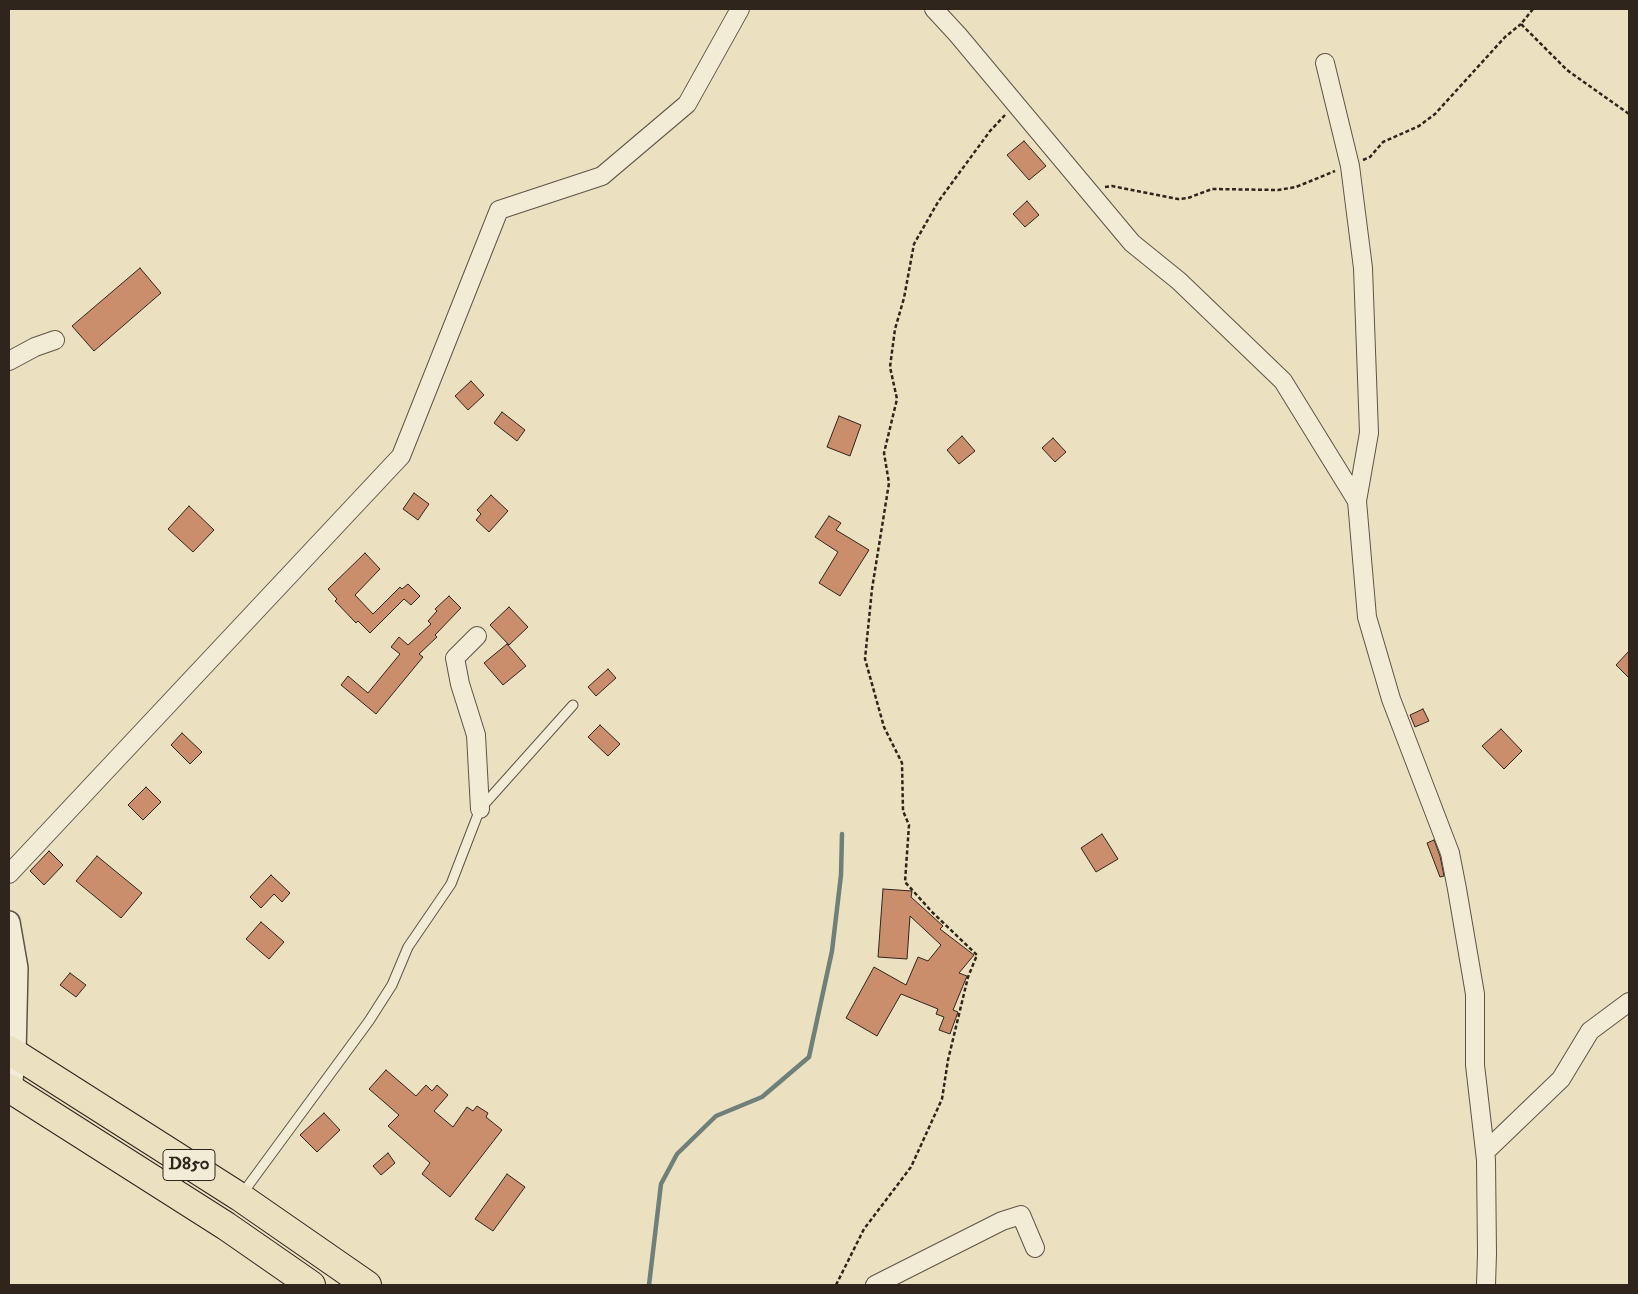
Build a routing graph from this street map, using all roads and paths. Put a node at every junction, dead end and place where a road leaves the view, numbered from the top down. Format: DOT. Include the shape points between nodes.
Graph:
graph roads {
  1 [pos="740,9"];
  2 [pos="934,9"];
  3 [pos="1532,9"];
  4 [pos="1521,24"];
  5 [pos="1325,63"];
  6 [pos="1016,104"];
  7 [pos="1629,114"];
  8 [pos="1350,166"];
  9 [pos="1088,190"];
  10 [pos="55,340"];
  11 [pos="9,361"];
  12 [pos="1357,501"];
  13 [pos="476,636"];
  14 [pos="573,705"];
  15 [pos="480,809"];
  16 [pos="9,874"];
  17 [pos="9,922"];
  18 [pos="1629,1002"];
  19 [pos="12,1052"];
  20 [pos="9,1091"];
  21 [pos="1485,1152"];
  22 [pos="240,1197"];
  23 [pos="1034,1248"];
  24 [pos="311,1285"];
  25 [pos="367,1285"];
  26 [pos="836,1285"];
  27 [pos="875,1285"];
  28 [pos="1486,1285"];
  1 -- 16 [label="street" via="687,104 602,176 499,210 401,456"];
  2 -- 6 [label="street"];
  3 -- 4 [label="path"];
  4 -- 7 [label="path" via="1567,70"];
  4 -- 8 [label="path" via="1420,126 1383,142 1370,157"];
  5 -- 8 [label="street"];
  6 -- 9 [label="street"];
  6 -- 26 [label="path" via="990,131 944,194 914,244 890,367 897,399 884,453 890,483 872,589 865,658 884,726 902,762 903,811 909,825 906,882 977,955 968,976 942,1099 911,1167 864,1229"];
  8 -- 9 [label="path" via="1278,190 1212,188 1178,199 1112,186"];
  8 -- 12 [label="street" via="1363,268 1369,433"];
  9 -- 12 [label="street" via="1132,243 1179,281 1283,381"];
  10 -- 11 [label="street"];
  12 -- 21 [label="street" via="1367,617 1391,700 1450,853 1475,994 1475,1065"];
  13 -- 15 [label="street" via="454,658 476,735"];
  14 -- 15 [label="lane"];
  15 -- 22 [label="lane" via="451,884 408,948 392,986"];
  17 -- 19 [label="street" via="17,968"];
  18 -- 21 [label="street" via="1590,1031 1561,1079"];
  19 -- 20 [label="street"];
  19 -- 22 [label="highway, D850"];
  20 -- 24 [label="highway, D850" via="226,1226"];
  21 -- 28 [label="street"];
  22 -- 25 [label="highway, D850"];
  23 -- 27 [label="street" via="1021,1215 1002,1221"];
}
